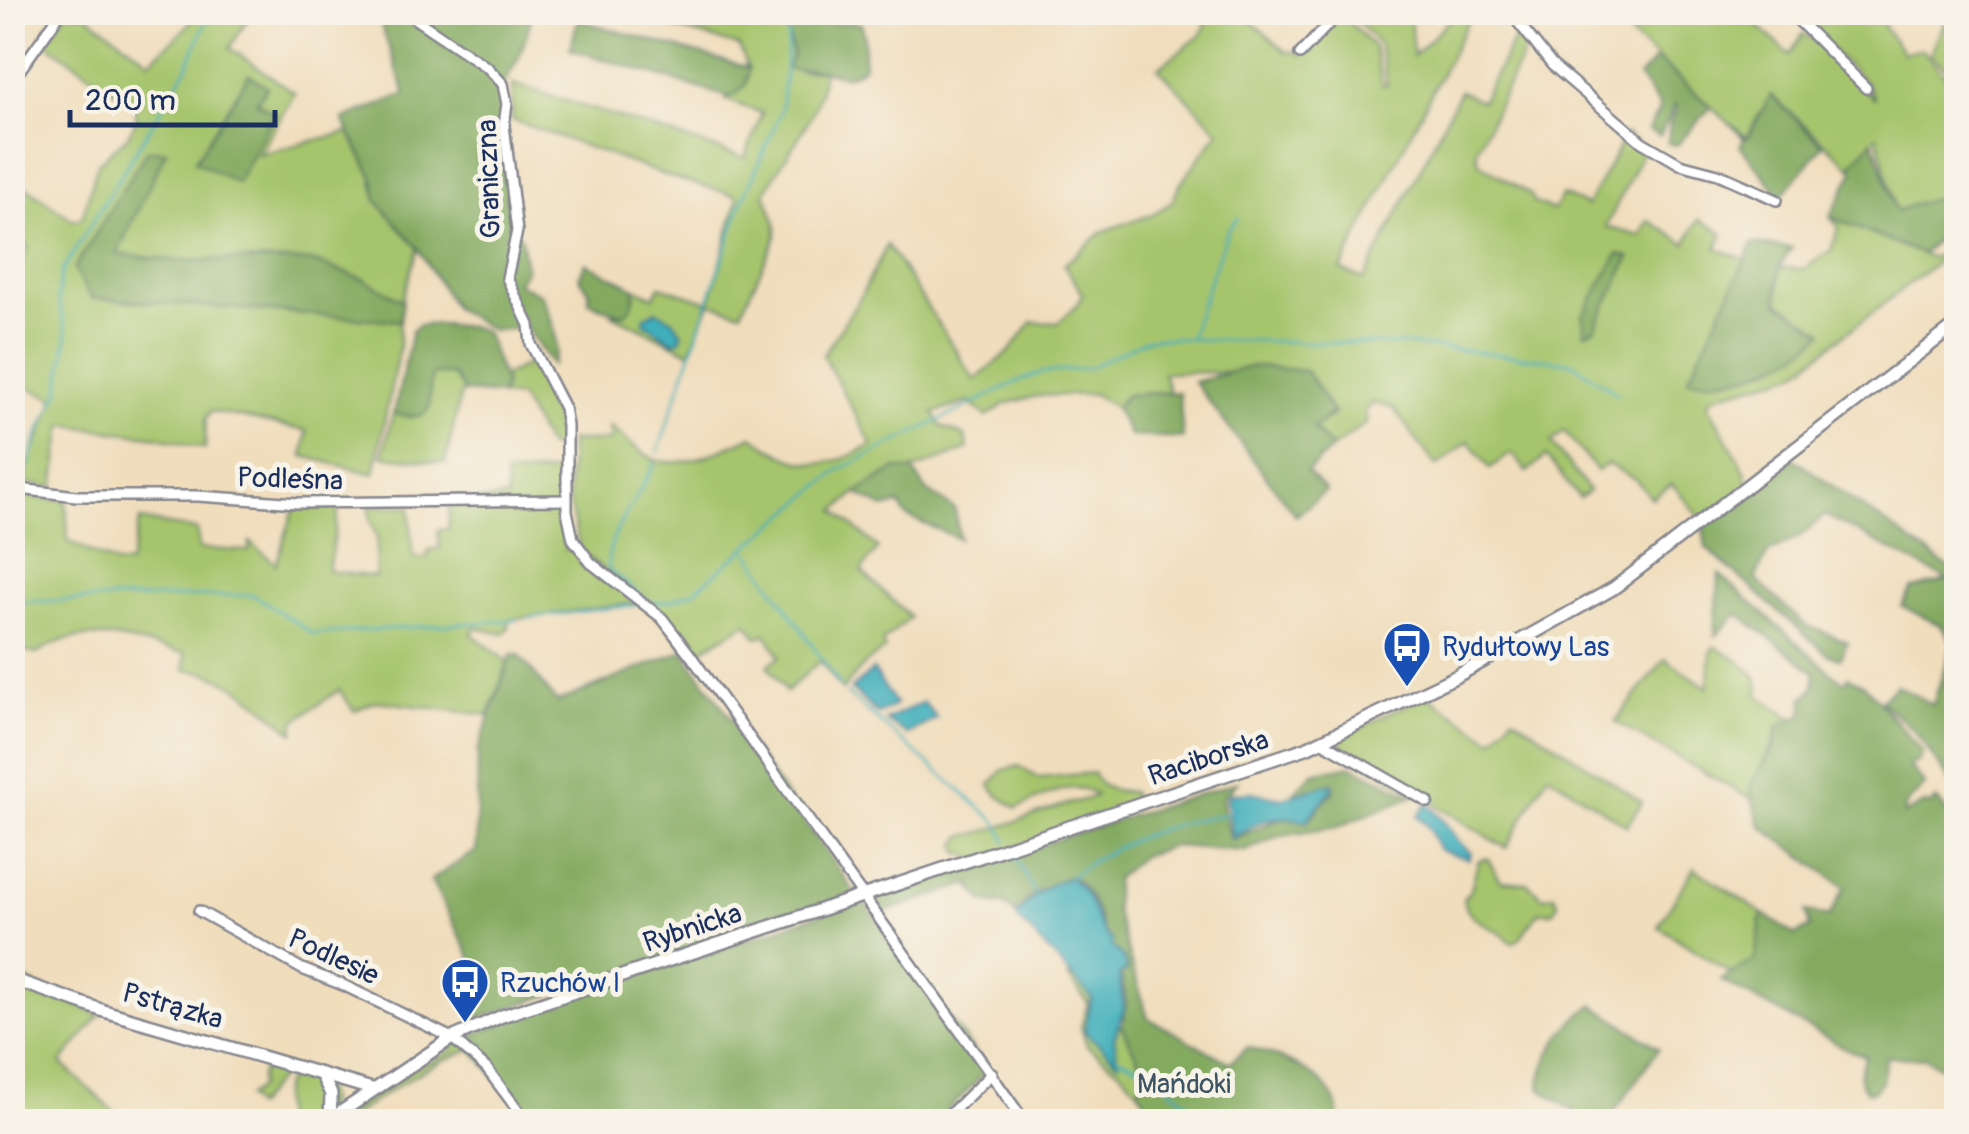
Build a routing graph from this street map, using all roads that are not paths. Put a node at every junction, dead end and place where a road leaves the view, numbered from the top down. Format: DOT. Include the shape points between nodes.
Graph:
graph roads {
  1 [pos="61,12"];
  2 [pos="370,12"];
  3 [pos="387,12"];
  4 [pos="405,12"];
  5 [pos="1340,12"];
  6 [pos="1510,12"];
  7 [pos="1790,12"];
  8 [pos="1300,54"];
  9 [pos="12,81"];
  10 [pos="1866,88"];
  11 [pos="1776,200"];
  12 [pos="1956,325"];
  13 [pos="12,488"];
  14 [pos="566,500"];
  15 [pos="1321,741"];
  16 [pos="1428,802"];
  17 [pos="864,898"];
  18 [pos="198,912"];
  19 [pos="12,979"];
  20 [pos="452,1038"];
  21 [pos="992,1073"];
  22 [pos="321,1074"];
  23 [pos="372,1089"];
  24 [pos="328,1120"];
  25 [pos="527,1122"];
  26 [pos="942,1122"];
  27 [pos="1026,1122"];
  1 -- 9 [label="street"];
  2 -- 3 [label="street"];
  4 -- 14 [label="street, Graniczna" via="503,84 517,230 507,278 529,325 530,344 564,408"];
  5 -- 8 [label="street"];
  6 -- 11 [label="street" via="1552,65 1642,142 1680,164"];
  7 -- 10 [label="street"];
  12 -- 15 [label="main road, Raciborska" via="1614,588 1457,676"];
  13 -- 14 [label="street, Podleśna" via="299,503"];
  14 -- 17 [label="street" via="580,550 662,618"];
  15 -- 16 [label="street"];
  15 -- 17 [label="main road, Raciborska"];
  17 -- 20 [label="main road, Rybnicka"];
  17 -- 21 [label="street"];
  18 -- 20 [label="street, Podlesie"];
  19 -- 22 [label="main road, Pstrązka"];
  20 -- 23 [label="main road, Rybnicka"];
  20 -- 25 [label="street, Podlesie" via="487,1068"];
  21 -- 26 [label="street"];
  21 -- 27 [label="street"];
  22 -- 23 [label="main road, Pstrązka"];
  22 -- 24 [label="main road" via="332,1094"];
  23 -- 24 [label="main road, Rybnicka"];
}
